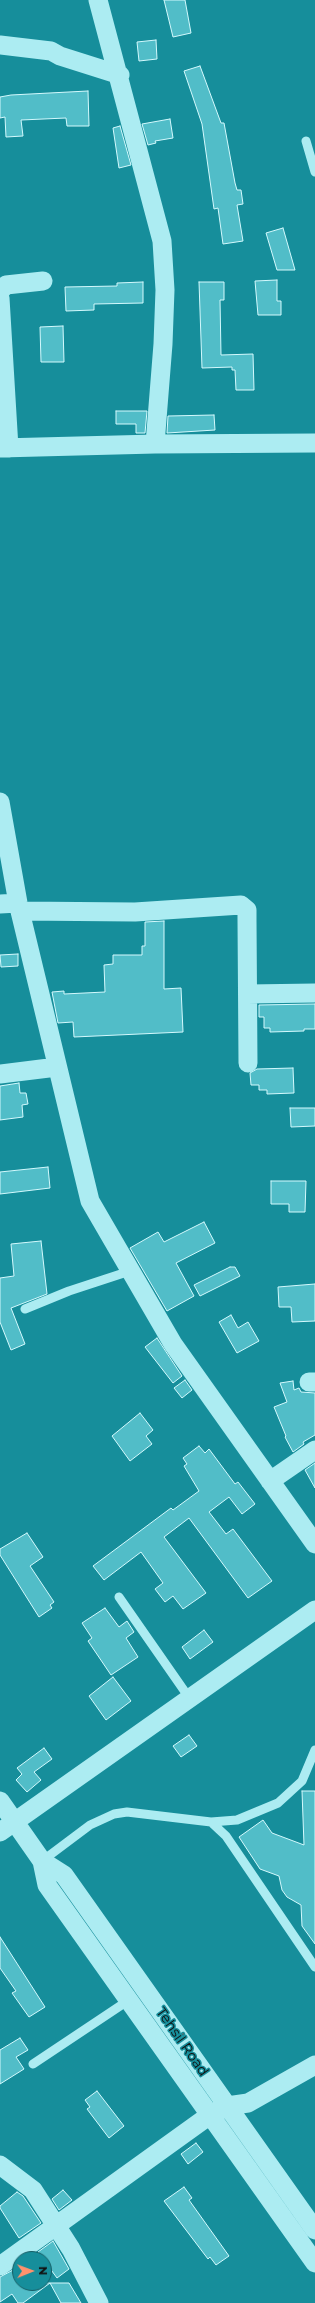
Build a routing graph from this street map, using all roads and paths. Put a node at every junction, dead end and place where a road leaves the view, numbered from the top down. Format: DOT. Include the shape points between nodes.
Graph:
graph roads {
  1 [pos="98,0"];
  2 [pos="0,45"];
  3 [pos="120,75"];
  4 [pos="306,141"];
  5 [pos="315,172"];
  6 [pos="43,281"];
  7 [pos="0,291"];
  8 [pos="0,298"];
  9 [pos="315,443"];
  10 [pos="155,444"];
  11 [pos="5,448"];
  12 [pos="0,802"];
  13 [pos="13,906"];
  14 [pos="315,993"];
  15 [pos="248,994"];
  16 [pos="248,1062"];
  17 [pos="57,1067"];
  18 [pos="0,1074"];
  19 [pos="130,1271"];
  20 [pos="25,1309"];
  21 [pos="315,1450"];
  22 [pos="270,1481"];
  23 [pos="315,1544"];
  24 [pos="119,1597"];
  25 [pos="315,1610"];
  26 [pos="190,1698"];
  27 [pos="315,1750"];
  28 [pos="0,1801"];
  29 [pos="211,1822"];
  30 [pos="7,1827"];
  31 [pos="42,1861"];
  32 [pos="315,1967"];
  33 [pos="129,2000"];
  34 [pos="33,2064"];
  35 [pos="315,2065"];
  36 [pos="227,2106"];
  37 [pos="210,2115"];
  38 [pos="0,2164"];
  39 [pos="56,2224"];
  40 [pos="315,2230"];
  41 [pos="315,2263"];
  42 [pos="0,2266"];
  43 [pos="99,2303"];
  1 -- 3 [label="street"];
  2 -- 3 [label="street" via="51,50 60,56"];
  3 -- 10 [label="street" via="162,241 165,290 164,344"];
  4 -- 5 [label="lane"];
  6 -- 7 [label="street" via="6,285"];
  8 -- 11 [label="street"];
  9 -- 10 [label="street"];
  10 -- 11 [label="street"];
  12 -- 13 [label="street"];
  13 -- 15 [label="street" via="134,912 241,905 247,910"];
  13 -- 17 [label="street"];
  14 -- 15 [label="street"];
  15 -- 16 [label="street"];
  17 -- 18 [label="street"];
  17 -- 19 [label="street" via="90,1201"];
  19 -- 20 [label="lane"];
  19 -- 22 [label="street" via="173,1344"];
  21 -- 22 [label="street"];
  22 -- 23 [label="street"];
  24 -- 26 [label="lane"];
  25 -- 26 [label="street"];
  26 -- 30 [label="street"];
  27 -- 29 [label="lane" via="302,1781 278,1803 237,1820"];
  28 -- 30 [label="street"];
  29 -- 31 [label="lane" via="127,1812 114,1814 90,1825"];
  29 -- 32 [label="lane" via="226,1836"];
  30 -- 31 [label="street"];
  31 -- 33 [label="street" via="47,1885"];
  31 -- 36 [label="street, Tehsil Road" via="64,1875"];
  33 -- 34 [label="lane"];
  33 -- 37 [label="street"];
  35 -- 36 [label="street" via="248,2103"];
  36 -- 37 [label="street"];
  36 -- 40 [label="street, Tehsil Road"];
  37 -- 39 [label="street"];
  37 -- 41 [label="street"];
  38 -- 39 [label="street" via="33,2190"];
  39 -- 42 [label="street"];
  39 -- 43 [label="street"];
}
